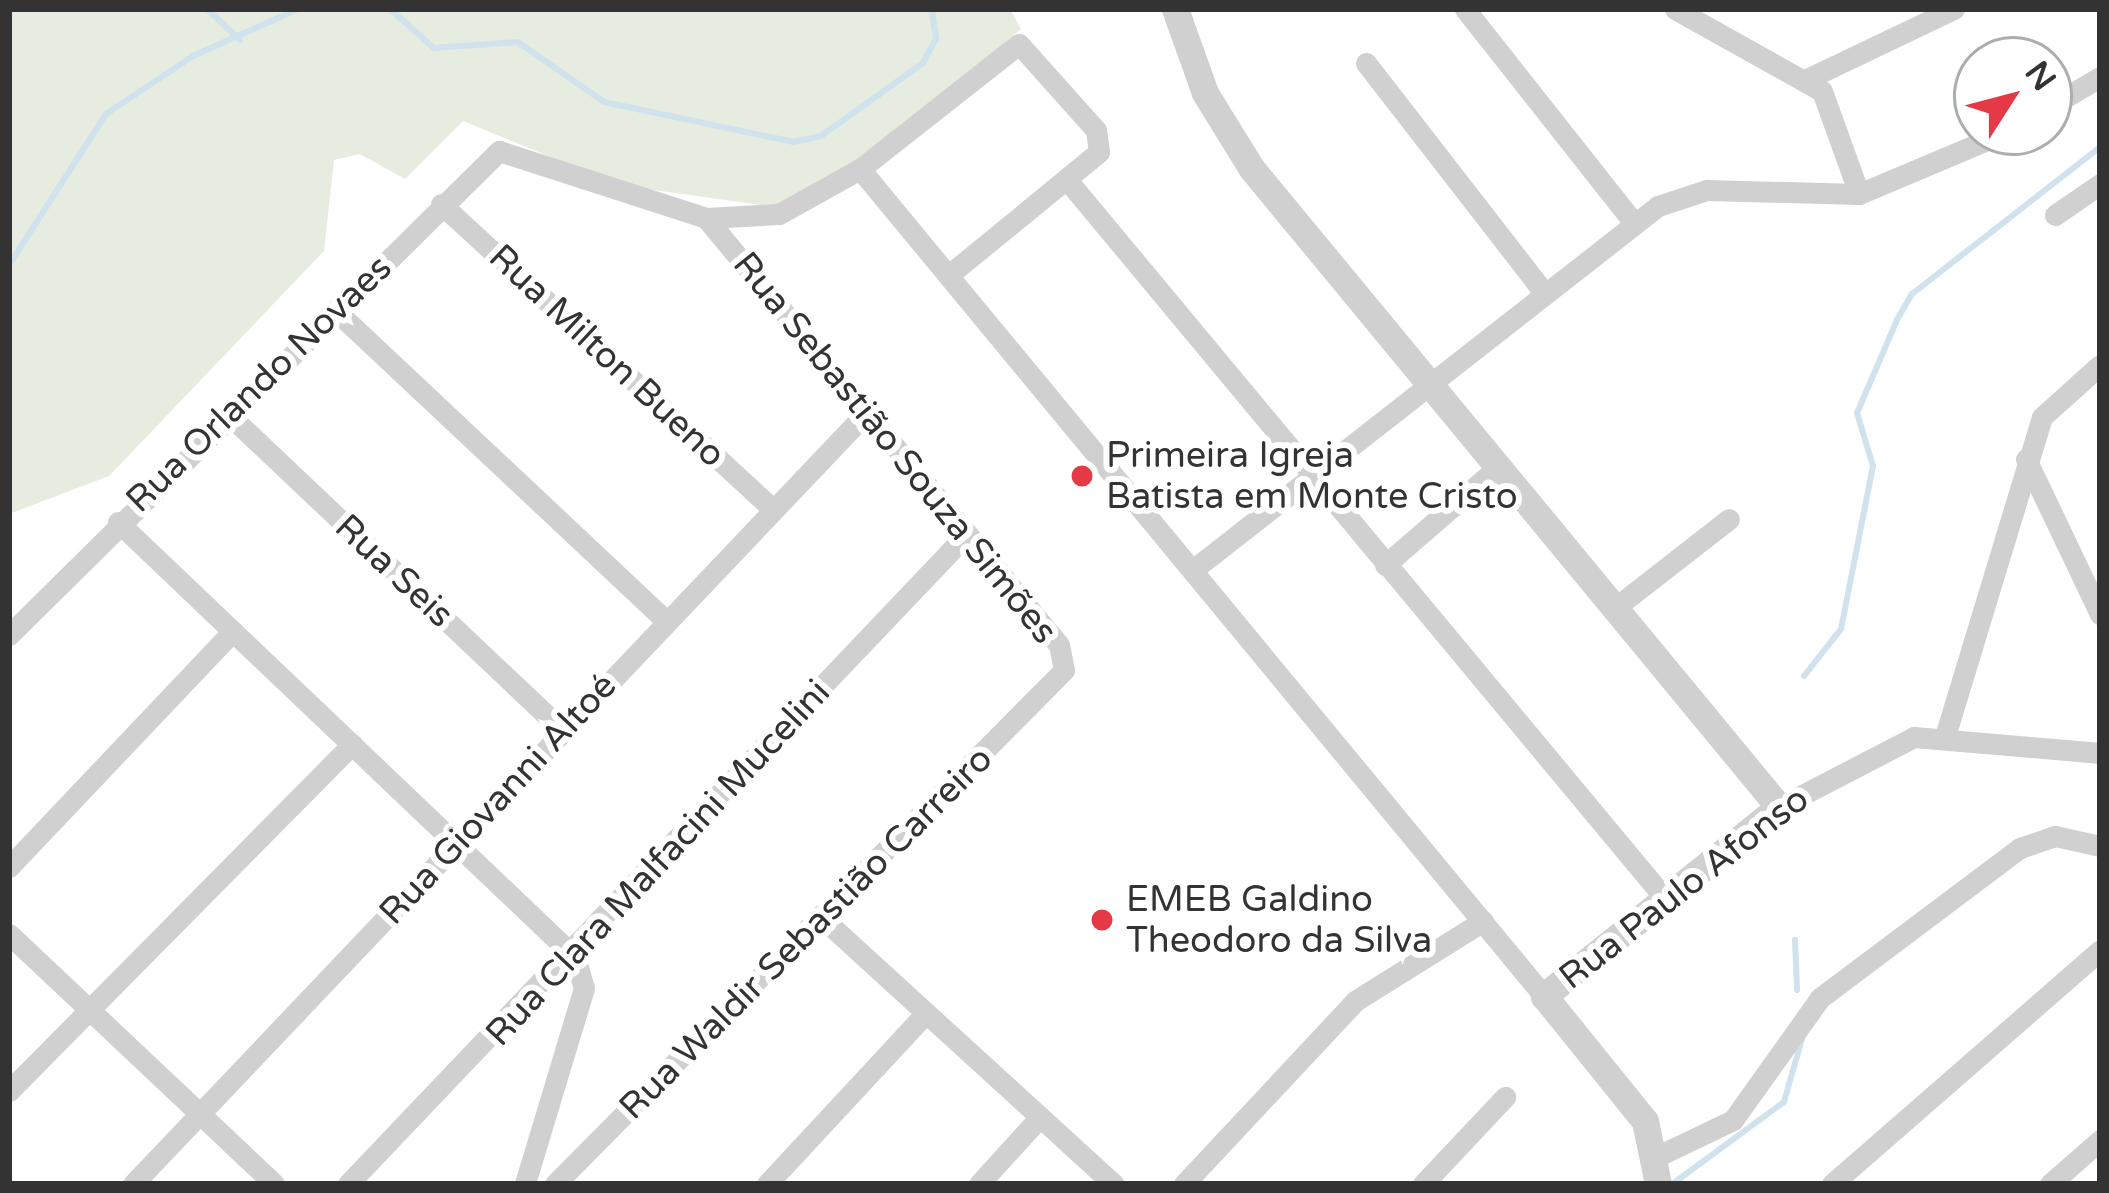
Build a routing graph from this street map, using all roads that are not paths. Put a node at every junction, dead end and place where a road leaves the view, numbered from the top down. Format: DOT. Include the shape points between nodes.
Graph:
graph roads {
  1 [pos="1175,9"];
  2 [pos="1466,9"];
  3 [pos="1675,9"];
  4 [pos="1954,9"];
  5 [pos="1366,63"];
  6 [pos="2100,77"];
  7 [pos="1808,79"];
  8 [pos="2073,93"];
  9 [pos="518,153"];
  10 [pos="1953,154"];
  11 [pos="860,169"];
  12 [pos="1068,181"];
  13 [pos="2100,184"];
  14 [pos="1859,194"];
  15 [pos="441,204"];
  16 [pos="2055,214"];
  17 [pos="706,218"];
  18 [pos="1634,223"];
  19 [pos="951,273"];
  20 [pos="1544,294"];
  21 [pos="335,310"];
  22 [pos="2100,365"];
  23 [pos="1427,383"];
  24 [pos="227,413"];
  25 [pos="864,416"];
  26 [pos="2026,459"];
  27 [pos="1498,467"];
  28 [pos="1312,476"];
  29 [pos="772,508"];
  30 [pos="1729,519"];
  31 [pos="118,522"];
  32 [pos="964,537"];
  33 [pos="1385,565"];
  34 [pos="1198,566"];
  35 [pos="1616,607"];
  36 [pos="2100,614"];
  37 [pos="665,620"];
  38 [pos="233,631"];
  39 [pos="9,635"];
  40 [pos="1058,683"];
  41 [pos="562,730"];
  42 [pos="1946,733"];
  43 [pos="352,743"];
  44 [pos="2100,754"];
  45 [pos="1779,807"];
  46 [pos="458,845"];
  47 [pos="2098,846"];
  48 [pos="9,867"];
  49 [pos="1662,896"];
  50 [pos="820,916"];
  51 [pos="1483,921"];
  52 [pos="9,934"];
  53 [pos="2100,950"];
  54 [pos="575,957"];
  55 [pos="1544,996"];
  56 [pos="90,1009"];
  57 [pos="926,1013"];
  58 [pos="9,1091"];
  59 [pos="1505,1097"];
  60 [pos="199,1114"];
  61 [pos="1040,1117"];
  62 [pos="2100,1140"];
  63 [pos="1660,1155"];
  64 [pos="133,1184"];
  65 [pos="274,1184"];
  66 [pos="347,1184"];
  67 [pos="525,1184"];
  68 [pos="555,1184"];
  69 [pos="767,1184"];
  70 [pos="979,1184"];
  71 [pos="1114,1184"];
  72 [pos="1184,1184"];
  73 [pos="1424,1184"];
  74 [pos="1658,1184"];
  75 [pos="1832,1184"];
  76 [pos="2050,1184"];
  1 -- 23 [label="street" via="1221,125"];
  2 -- 18 [label="street"];
  3 -- 7 [label="street"];
  4 -- 7 [label="street"];
  5 -- 20 [label="street"];
  6 -- 8 [label="street"];
  7 -- 14 [label="street" via="1835,110"];
  9 -- 15 [label="street, Rua Orlando Novaes" via="489,156"];
  9 -- 17 [label="street, Rua Sebastião Souza Simões"];
  10 -- 14 [label="street"];
  11 -- 12 [label="street, Rua Sebastião Souza Simões" via="1002,50 1027,52 1096,130 1099,152"];
  11 -- 17 [label="street, Rua Sebastião Souza Simões" via="778,214"];
  11 -- 19 [label="street"];
  12 -- 19 [label="street"];
  12 -- 28 [label="street"];
  13 -- 16 [label="street"];
  14 -- 18 [label="street" via="1707,190"];
  15 -- 21 [label="street, Rua Orlando Novaes"];
  15 -- 29 [label="street, Rua Milton Bueno"];
  17 -- 25 [label="street, Rua Sebastião Souza Simões"];
  18 -- 20 [label="street"];
  19 -- 34 [label="street"];
  20 -- 23 [label="street"];
  21 -- 24 [label="street, Rua Orlando Novaes"];
  21 -- 37 [label="street"];
  22 -- 26 [label="street" via="2042,417"];
  23 -- 27 [label="street"];
  23 -- 28 [label="street"];
  24 -- 31 [label="street, Rua Orlando Novaes"];
  24 -- 41 [label="street, Rua Seis"];
  25 -- 29 [label="street, Rua Giovanni Altoé"];
  25 -- 32 [label="street, Rua Sebastião Souza Simões"];
  26 -- 36 [label="street"];
  26 -- 42 [label="street"];
  27 -- 33 [label="street"];
  27 -- 35 [label="street"];
  28 -- 33 [label="street"];
  28 -- 34 [label="street"];
  29 -- 37 [label="street, Rua Giovanni Altoé"];
  30 -- 35 [label="street"];
  31 -- 38 [label="street"];
  31 -- 39 [label="street, Rua Orlando Novaes"];
  32 -- 40 [label="street, Rua Sebastião Souza Simões" via="1059,645"];
  32 -- 54 [label="street, Rua Clara Malfacini Mucelini"];
  33 -- 49 [label="street"];
  34 -- 51 [label="street"];
  35 -- 45 [label="street"];
  37 -- 41 [label="street, Rua Giovanni Altoé"];
  38 -- 43 [label="street"];
  38 -- 48 [label="street"];
  40 -- 50 [label="street, Rua Waldir Sebastião Carreiro"];
  41 -- 46 [label="street, Rua Giovanni Altoé"];
  42 -- 44 [label="street, Rua Paulo Afonso"];
  42 -- 45 [label="street, Rua Paulo Afonso" via="1889,745"];
  43 -- 46 [label="street"];
  43 -- 56 [label="street"];
  45 -- 49 [label="street, Rua Paulo Afonso"];
  46 -- 54 [label="street"];
  46 -- 60 [label="street, Rua Giovanni Altoé"];
  47 -- 63 [label="street" via="2055,836 2020,848 1820,998 1733,1120"];
  49 -- 55 [label="street, Rua Paulo Afonso"];
  50 -- 57 [label="street"];
  50 -- 68 [label="street, Rua Waldir Sebastião Carreiro"];
  51 -- 55 [label="street"];
  51 -- 72 [label="street" via="1354,1001"];
  52 -- 56 [label="street"];
  53 -- 75 [label="street"];
  54 -- 66 [label="street, Rua Clara Malfacini Mucelini"];
  54 -- 67 [label="street" via="584,988"];
  55 -- 63 [label="street"];
  56 -- 58 [label="street"];
  56 -- 60 [label="street"];
  57 -- 61 [label="street"];
  57 -- 69 [label="street"];
  59 -- 73 [label="street"];
  60 -- 64 [label="street, Rua Giovanni Altoé"];
  60 -- 65 [label="street"];
  61 -- 70 [label="street"];
  61 -- 71 [label="street"];
  62 -- 76 [label="street"];
  63 -- 74 [label="street"];
}
